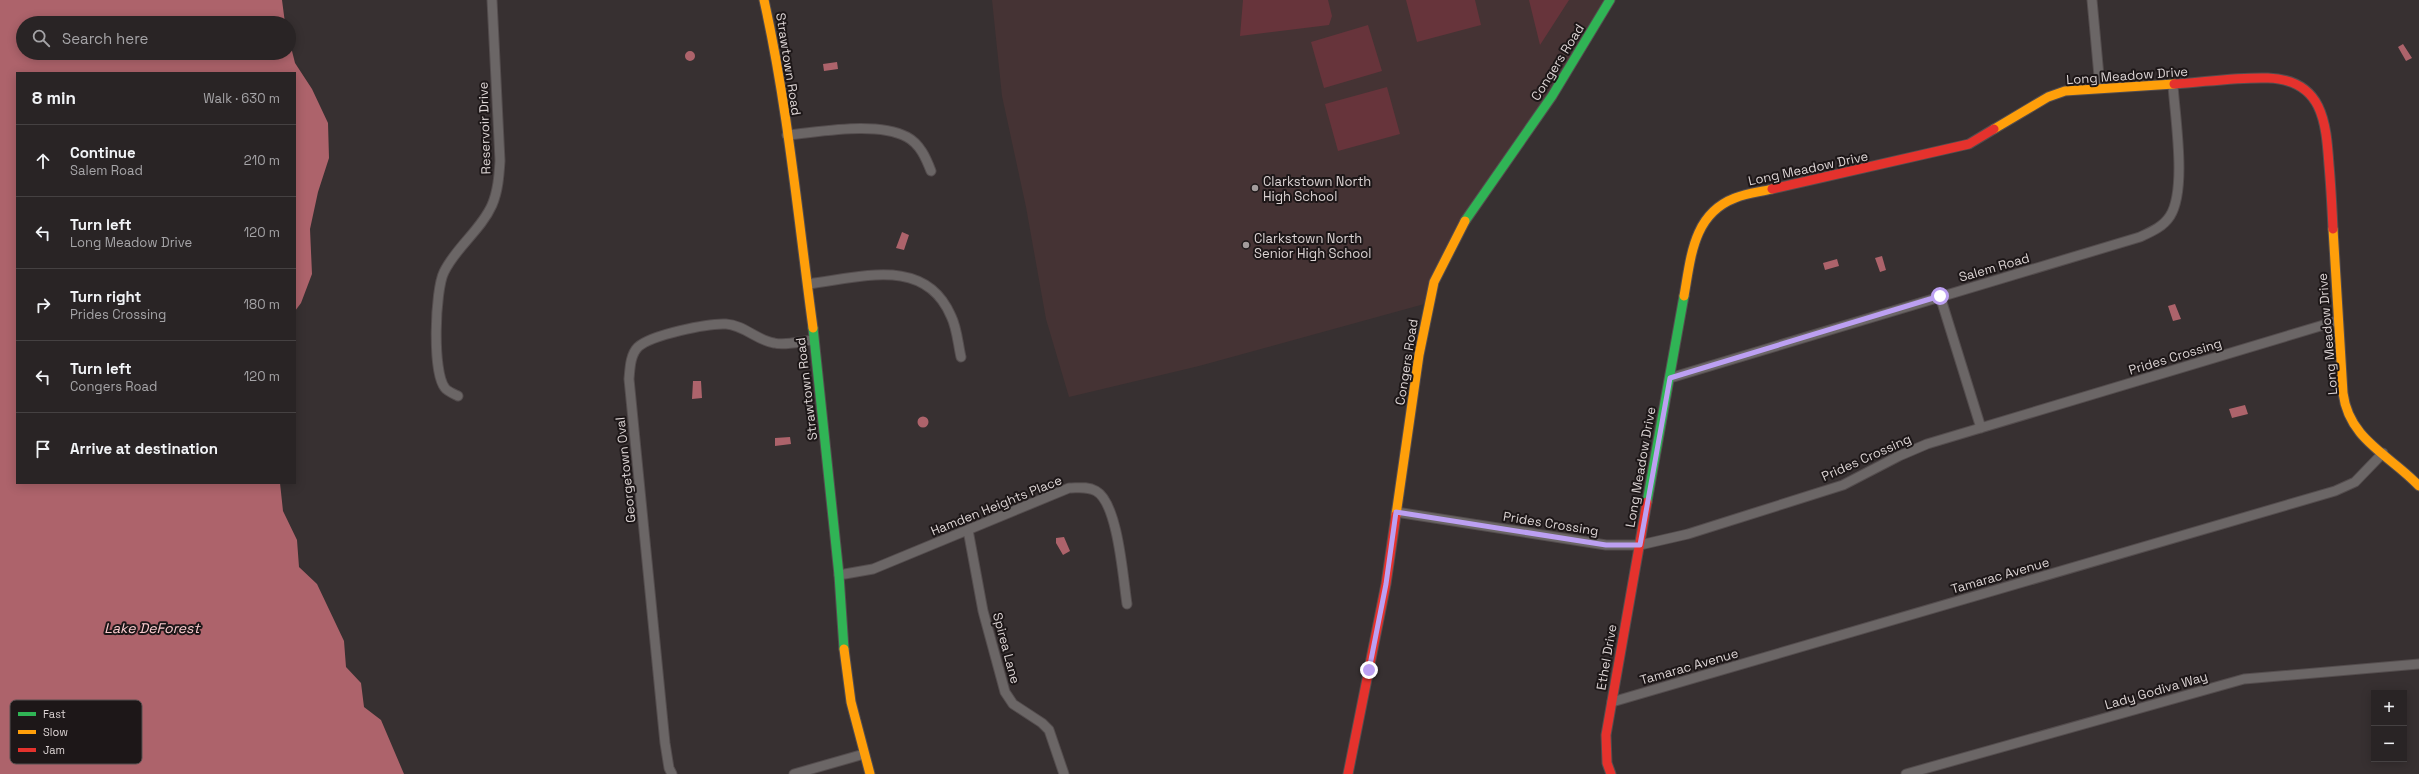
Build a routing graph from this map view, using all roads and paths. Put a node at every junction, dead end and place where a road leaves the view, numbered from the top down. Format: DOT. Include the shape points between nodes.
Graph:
graph roads {
  1 [pos="492,0"];
  2 [pos="764,0"];
  3 [pos="1610,0"];
  4 [pos="2092,0"];
  5 [pos="2173,85"];
  6 [pos="2100,88"];
  7 [pos="787,135"];
  8 [pos="931,171"];
  9 [pos="808,284"];
  10 [pos="1940,296"];
  11 [pos="2337,321"];
  12 [pos="814,340"];
  13 [pos="961,357"];
  14 [pos="1670,378"];
  15 [pos="458,396"];
  16 [pos="1980,428"];
  17 [pos="2383,453"];
  18 [pos="2419,486"];
  19 [pos="1396,512"];
  20 [pos="968,530"];
  21 [pos="1640,545"];
  22 [pos="839,575"];
  23 [pos="1127,604"];
  24 [pos="2419,664"];
  25 [pos="1612,702"];
  26 [pos="864,754"];
  27 [pos="672,774"];
  28 [pos="794,774"];
  29 [pos="870,774"];
  30 [pos="1064,774"];
  31 [pos="1348,774"];
  32 [pos="1611,774"];
  33 [pos="1906,774"];
  1 -- 15 [label="street, Reservoir Drive" via="500,161 498,185 492,206 443,272 437,296 435,323 440,376 445,388"];
  2 -- 7 [label="street, Strawtown Road"];
  3 -- 19 [label="street, Congers Road" via="1552,96 1460,228 1440,267 1424,327"];
  4 -- 6 [label="street"];
  5 -- 6 [label="street, Long Meadow Drive"];
  5 -- 10 [label="street, Salem Road" via="2179,182 2177,200 2170,217 2156,230 2140,238"];
  5 -- 11 [label="street, Long Meadow Drive" via="2285,79 2300,84 2321,107 2328,142"];
  6 -- 14 [label="street, Long Meadow Drive" via="2065,91 2048,97 1986,135 1951,150 1737,197 1719,204 1706,216 1692,249"];
  7 -- 8 [label="street" via="870,129 890,132 907,137 919,147"];
  7 -- 9 [label="street, Strawtown Road"];
  9 -- 12 [label="street, Strawtown Road"];
  9 -- 13 [label="street" via="896,274 912,277 928,285 942,298 952,317"];
  10 -- 14 [label="street, Salem Road"];
  10 -- 16 [label="street"];
  11 -- 16 [label="street, Prides Crossing"];
  11 -- 17 [label="street, Long Meadow Drive" via="2345,404 2350,421 2363,437"];
  12 -- 22 [label="street, Strawtown Road"];
  12 -- 27 [label="street, Georgetown Oval" via="775,344 738,327 725,324 664,334 651,339 637,348 630,362 629,379 664,743 668,768"];
  14 -- 21 [label="street, Long Meadow Drive"];
  16 -- 21 [label="street, Prides Crossing" via="1906,453 1843,485 1688,534"];
  17 -- 18 [label="street, Long Meadow Drive" via="2410,475"];
  17 -- 25 [label="street, Tamarac Avenue" via="2355,482 2335,491"];
  19 -- 21 [label="street, Prides Crossing" via="1606,545"];
  19 -- 31 [label="street, Congers Road" via="1386,584"];
  20 -- 22 [label="street, Hamden Heights Place" via="873,569"];
  20 -- 23 [label="street, Hamden Heights Place" via="1069,488 1084,487 1096,491 1108,502 1114,519"];
  20 -- 30 [label="street, Spirea Lane" via="983,612 1005,692 1013,704 1049,730"];
  21 -- 25 [label="street, Ethel Drive"];
  22 -- 26 [label="street, Strawtown Road" via="844,656 851,702"];
  24 -- 33 [label="street, Lady Godiva Way" via="2244,679"];
  25 -- 32 [label="street, Ethel Drive" via="1606,735 1607,763"];
  26 -- 28 [label="street"];
  26 -- 29 [label="street, Strawtown Road"];
}
